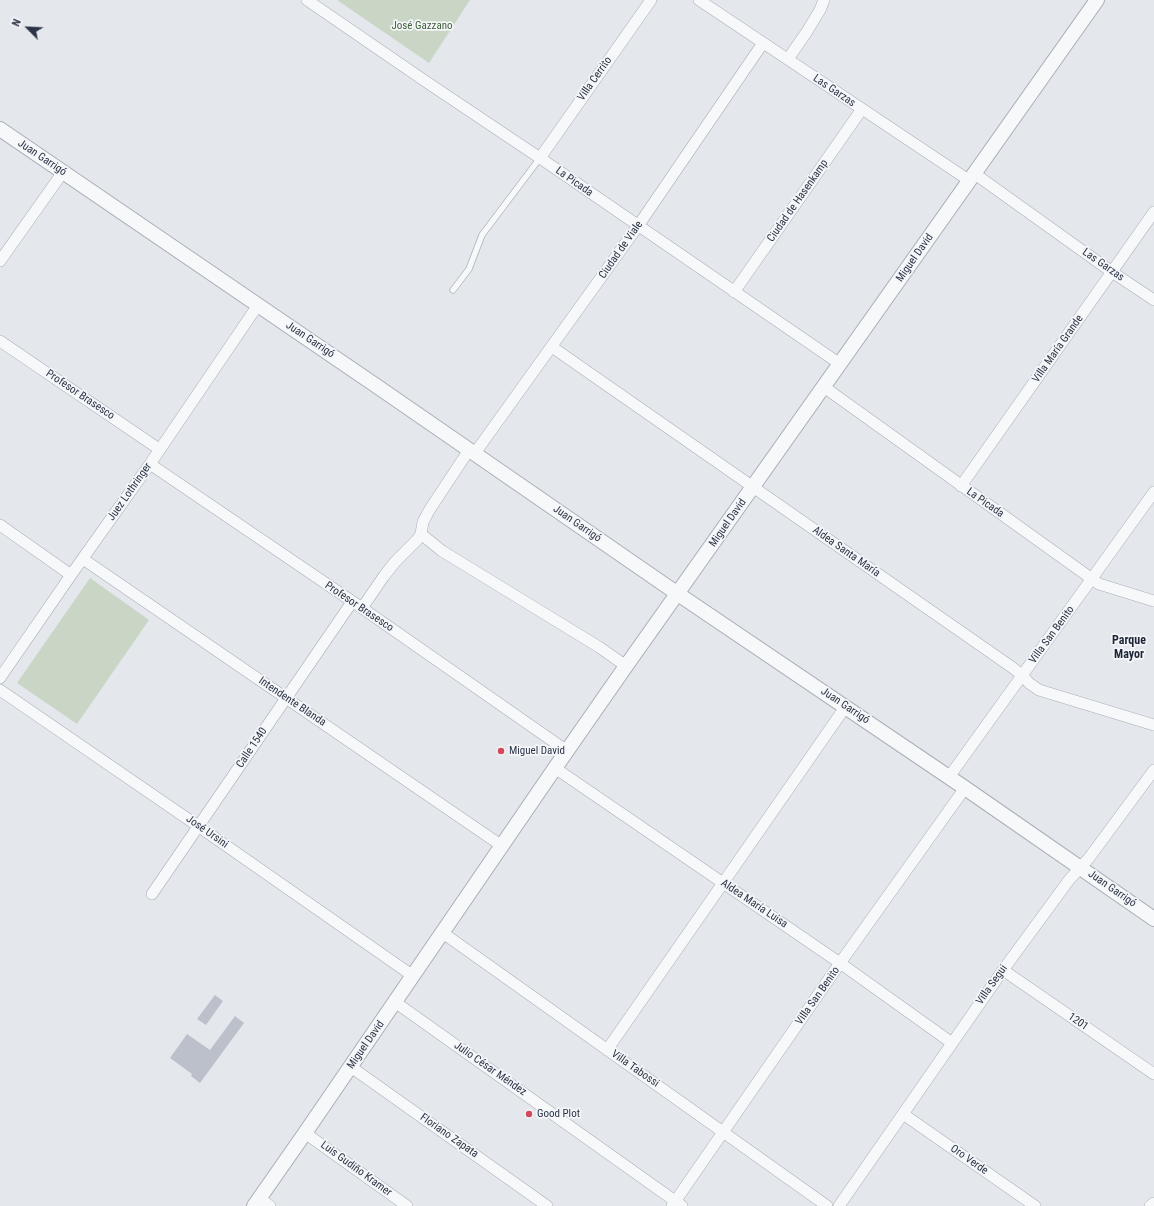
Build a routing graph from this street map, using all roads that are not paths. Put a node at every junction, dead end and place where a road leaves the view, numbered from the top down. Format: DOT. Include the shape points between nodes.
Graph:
graph roads {
  1 [pos="307,0"];
  2 [pos="650,0"];
  3 [pos="699,0"];
  4 [pos="824,0"];
  5 [pos="1097,0"];
  6 [pos="763,43"];
  7 [pos="788,59"];
  8 [pos="862,110"];
  9 [pos="0,129"];
  10 [pos="540,158"];
  11 [pos="63,172"];
  12 [pos="972,178"];
  13 [pos="1154,212"];
  14 [pos="638,226"];
  15 [pos="0,261"];
  16 [pos="1112,272"];
  17 [pos="453,290"];
  18 [pos="734,292"];
  19 [pos="1154,300"];
  20 [pos="258,305"];
  21 [pos="0,341"];
  22 [pos="552,347"];
  23 [pos="840,364"];
  24 [pos="824,387"];
  25 [pos="159,448"];
  26 [pos="472,452"];
  27 [pos="150,464"];
  28 [pos="962,486"];
  29 [pos="754,488"];
  30 [pos="1154,492"];
  31 [pos="0,525"];
  32 [pos="421,534"];
  33 [pos="83,559"];
  34 [pos="71,575"];
  35 [pos="1092,579"];
  36 [pos="678,594"];
  37 [pos="1154,601"];
  38 [pos="357,605"];
  39 [pos="626,666"];
  40 [pos="1023,676"];
  41 [pos="0,678"];
  42 [pos="0,690"];
  43 [pos="286,698"];
  44 [pos="846,706"];
  45 [pos="1154,725"];
  46 [pos="567,751"];
  47 [pos="556,768"];
  48 [pos="1154,770"];
  49 [pos="950,777"];
  50 [pos="965,788"];
  51 [pos="198,826"];
  52 [pos="502,846"];
  53 [pos="1081,868"];
  54 [pos="723,882"];
  55 [pos="152,894"];
  56 [pos="1154,919"];
  57 [pos="443,933"];
  58 [pos="840,963"];
  59 [pos="1003,970"];
  60 [pos="413,976"];
  61 [pos="396,1002"];
  62 [pos="952,1043"];
  63 [pos="607,1050"];
  64 [pos="351,1067"];
  65 [pos="1154,1074"];
  66 [pos="903,1114"];
  67 [pos="724,1132"];
  68 [pos="305,1133"];
  69 [pos="261,1203"];
  70 [pos="1154,1203"];
  71 [pos="677,1204"];
  72 [pos="407,1206"];
  73 [pos="546,1206"];
  74 [pos="827,1206"];
  75 [pos="839,1206"];
  76 [pos="1035,1206"];
  77 [pos="1150,1206"];
  1 -- 10 [label="street, La Picada"];
  2 -- 10 [label="street, Villa Cerrito"];
  3 -- 6 [label="street, Las Garzas"];
  4 -- 7 [label="street"];
  5 -- 12 [label="street, Miguel David"];
  6 -- 7 [label="street, Las Garzas"];
  6 -- 14 [label="street, Ciudad de Viale"];
  7 -- 8 [label="street, Las Garzas"];
  8 -- 12 [label="street, Las Garzas"];
  8 -- 18 [label="street, Ciudad de Hasenkamp"];
  9 -- 11 [label="street, Juan Garrigó"];
  10 -- 14 [label="street, La Picada"];
  10 -- 17 [label="lane" via="482,234 469,269"];
  11 -- 15 [label="street"];
  11 -- 20 [label="street, Juan Garrigó"];
  12 -- 16 [label="street, Las Garzas"];
  12 -- 23 [label="street, Miguel David"];
  13 -- 16 [label="street, Villa María Grande"];
  14 -- 18 [label="street, La Picada"];
  14 -- 22 [label="street, Ciudad de Viale"];
  16 -- 19 [label="street, Las Garzas"];
  16 -- 28 [label="street, Villa María Grande"];
  18 -- 23 [label="street, La Picada"];
  20 -- 25 [label="street, Juez Lothringer"];
  20 -- 26 [label="street, Juan Garrigó"];
  21 -- 25 [label="street, Profesor Brasesco"];
  22 -- 26 [label="street, Ciudad de Viale"];
  22 -- 29 [label="street, Aldea Santa María"];
  23 -- 24 [label="street, Miguel David"];
  24 -- 28 [label="street, La Picada"];
  24 -- 29 [label="street, Miguel David"];
  25 -- 27 [label="street, Juez Lothringer"];
  26 -- 32 [label="street, Ciudad de Viale" via="430,509 423,522"];
  26 -- 36 [label="street, Juan Garrigó"];
  27 -- 33 [label="street, Juez Lothringer"];
  27 -- 38 [label="street, Profesor Brasesco"];
  28 -- 35 [label="street, La Picada"];
  29 -- 36 [label="street, Miguel David"];
  29 -- 40 [label="street, Aldea Santa María"];
  30 -- 35 [label="street, Villa San Benito"];
  31 -- 34 [label="street"];
  32 -- 38 [label="street, Calle 1540"];
  32 -- 39 [label="street" via="442,551"];
  33 -- 34 [label="street, Juez Lothringer"];
  33 -- 43 [label="street, Intendente Blanda"];
  34 -- 41 [label="street, Juez Lothringer"];
  35 -- 37 [label="street, La Picada" via="1099,584"];
  35 -- 40 [label="street, Villa San Benito"];
  36 -- 39 [label="street, Miguel David"];
  36 -- 44 [label="street, Juan Garrigó"];
  38 -- 43 [label="street, Calle 1540"];
  38 -- 46 [label="street, Profesor Brasesco"];
  39 -- 46 [label="street, Miguel David"];
  40 -- 45 [label="street, Aldea Santa María" via="1029,684 1039,690"];
  40 -- 49 [label="street, Villa San Benito"];
  42 -- 51 [label="street, José Ursini"];
  43 -- 51 [label="street, Calle 1540"];
  43 -- 52 [label="street, Intendente Blanda"];
  44 -- 49 [label="street, Juan Garrigó"];
  44 -- 54 [label="street"];
  46 -- 47 [label="street, Miguel David"];
  47 -- 52 [label="street, Miguel David"];
  47 -- 54 [label="street, Aldea María Luisa"];
  48 -- 53 [label="street, Villa Segui"];
  49 -- 50 [label="street, Juan Garrigó"];
  50 -- 53 [label="street, Juan Garrigó"];
  50 -- 58 [label="street, Villa San Benito"];
  51 -- 55 [label="street, Calle 1540"];
  51 -- 60 [label="street, José Ursini"];
  52 -- 57 [label="street, Miguel David"];
  53 -- 56 [label="street, Juan Garrigó"];
  53 -- 59 [label="street, Villa Segui" via="1069,880"];
  54 -- 58 [label="street, Aldea María Luisa"];
  54 -- 63 [label="street"];
  57 -- 60 [label="street, Miguel David"];
  57 -- 63 [label="street, Villa Tabossi"];
  58 -- 62 [label="street, Aldea María Luisa"];
  58 -- 67 [label="street, Villa San Benito"];
  59 -- 62 [label="street, Villa Segui"];
  59 -- 65 [label="street, 1201"];
  60 -- 61 [label="street, Miguel David"];
  61 -- 64 [label="street, Miguel David"];
  61 -- 71 [label="street, Julio César Méndez"];
  62 -- 66 [label="street, Villa Segui"];
  63 -- 67 [label="street, Villa Tabossi"];
  64 -- 68 [label="street, Miguel David"];
  64 -- 73 [label="street, Floriano Zapata"];
  66 -- 75 [label="street, Villa Segui"];
  66 -- 76 [label="street, Oro Verde"];
  67 -- 71 [label="street, Villa San Benito"];
  67 -- 74 [label="street, Villa Tabossi"];
  68 -- 69 [label="street, Miguel David"];
  68 -- 72 [label="street, Luis Gudiño Kramer"];
  70 -- 77 [label="street"];
}
